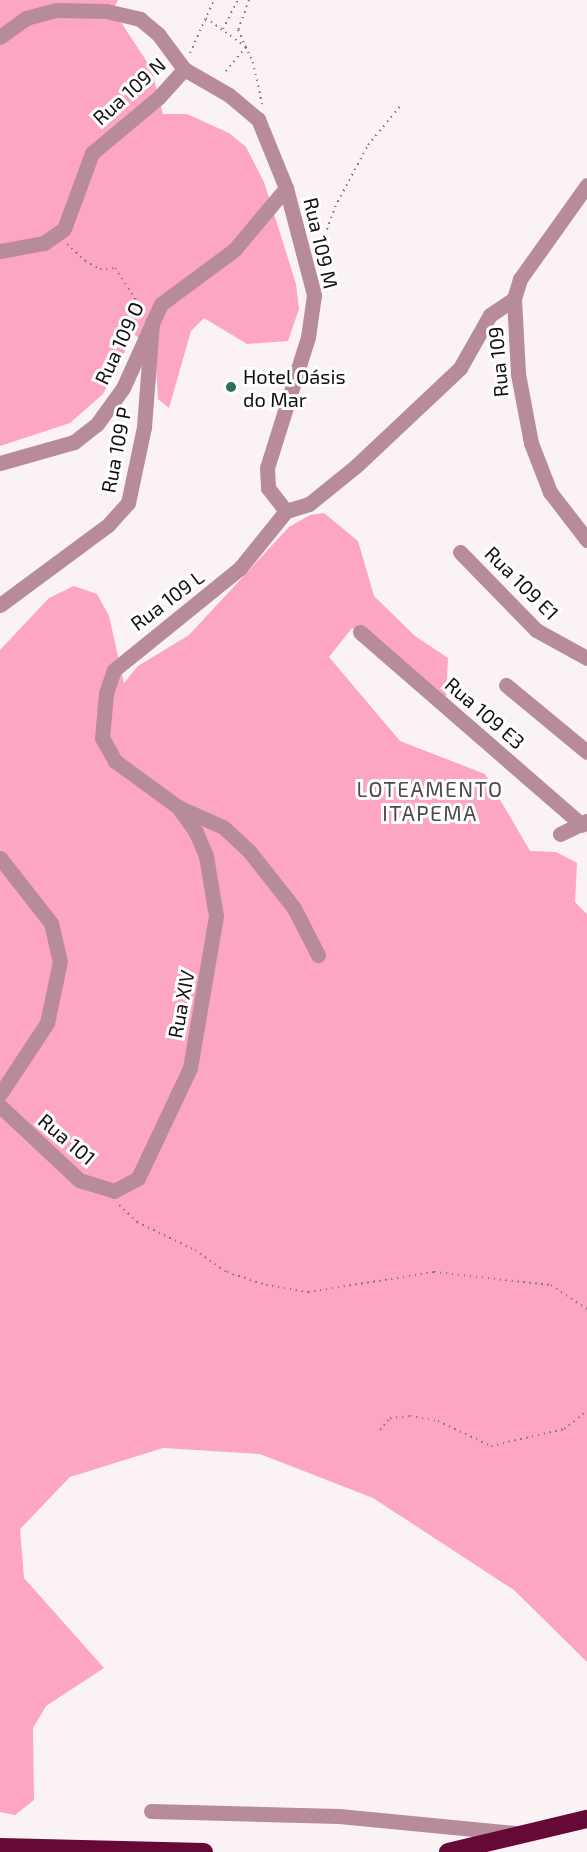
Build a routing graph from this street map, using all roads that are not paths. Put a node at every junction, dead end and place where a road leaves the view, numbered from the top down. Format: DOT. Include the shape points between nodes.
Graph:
graph roads {
  1 [pos="0,37"];
  2 [pos="184,69"];
  3 [pos="587,185"];
  4 [pos="286,188"];
  5 [pos="0,251"];
  6 [pos="514,299"];
  7 [pos="153,314"];
  8 [pos="0,463"];
  9 [pos="286,511"];
  10 [pos="587,540"];
  11 [pos="460,552"];
  12 [pos="0,605"];
  13 [pos="360,632"];
  14 [pos="587,658"];
  15 [pos="506,684"];
  16 [pos="587,752"];
  17 [pos="178,807"];
  18 [pos="585,823"];
  19 [pos="560,834"];
  20 [pos="0,858"];
  21 [pos="318,955"];
  22 [pos="0,1094"];
  23 [pos="0,1106"];
  24 [pos="114,1191"];
  25 [pos="151,1811"];
  26 [pos="587,1819"];
  27 [pos="515,1833"];
  28 [pos="0,1847"];
  29 [pos="204,1852"];
  30 [pos="448,1852"];
  1 -- 2 [label="street" via="26,18 56,10 106,10 140,19 158,34"];
  2 -- 4 [label="street, Rua 109 N" via="258,119"];
  2 -- 5 [label="street, Rua 109 N" via="159,97 92,153 64,229 44,243"];
  3 -- 6 [label="street, Rua 109" via="520,279"];
  4 -- 7 [label="street, Rua 109 O" via="234,250 170,294"];
  4 -- 9 [label="street, Rua 109 M" via="312,281 312,321 267,468 268,488"];
  6 -- 9 [label="street, Rua 109 L" via="490,315 460,368 356,466 309,504"];
  6 -- 10 [label="street, Rua 109" via="518,374 531,443 550,492"];
  7 -- 8 [label="street, Rua 109 O" via="123,388 97,424 74,442"];
  7 -- 12 [label="street, Rua 109 P" via="144,428 128,503 108,525"];
  9 -- 17 [label="street, Rua 109 L" via="240,568 114,670 101,720 108,751"];
  11 -- 14 [label="street, Rua 109 E1" via="536,630"];
  13 -- 18 [label="street, Rua 109 E3"];
  15 -- 16 [label="street"];
  17 -- 21 [label="street, Rua 109 L" via="223,827 249,851 289,900"];
  17 -- 24 [label="street, Rua XIV" via="196,832 214,888 210,964 190,1068 181,1091 138,1178"];
  18 -- 19 [label="street"];
  20 -- 22 [label="street" via="51,923 60,961 47,1023"];
  23 -- 24 [label="street, Rua 101" via="79,1180"];
  25 -- 27 [label="street" via="339,1815"];
  26 -- 27 [label="highway"];
  27 -- 30 [label="highway"];
  28 -- 29 [label="highway"];
}
